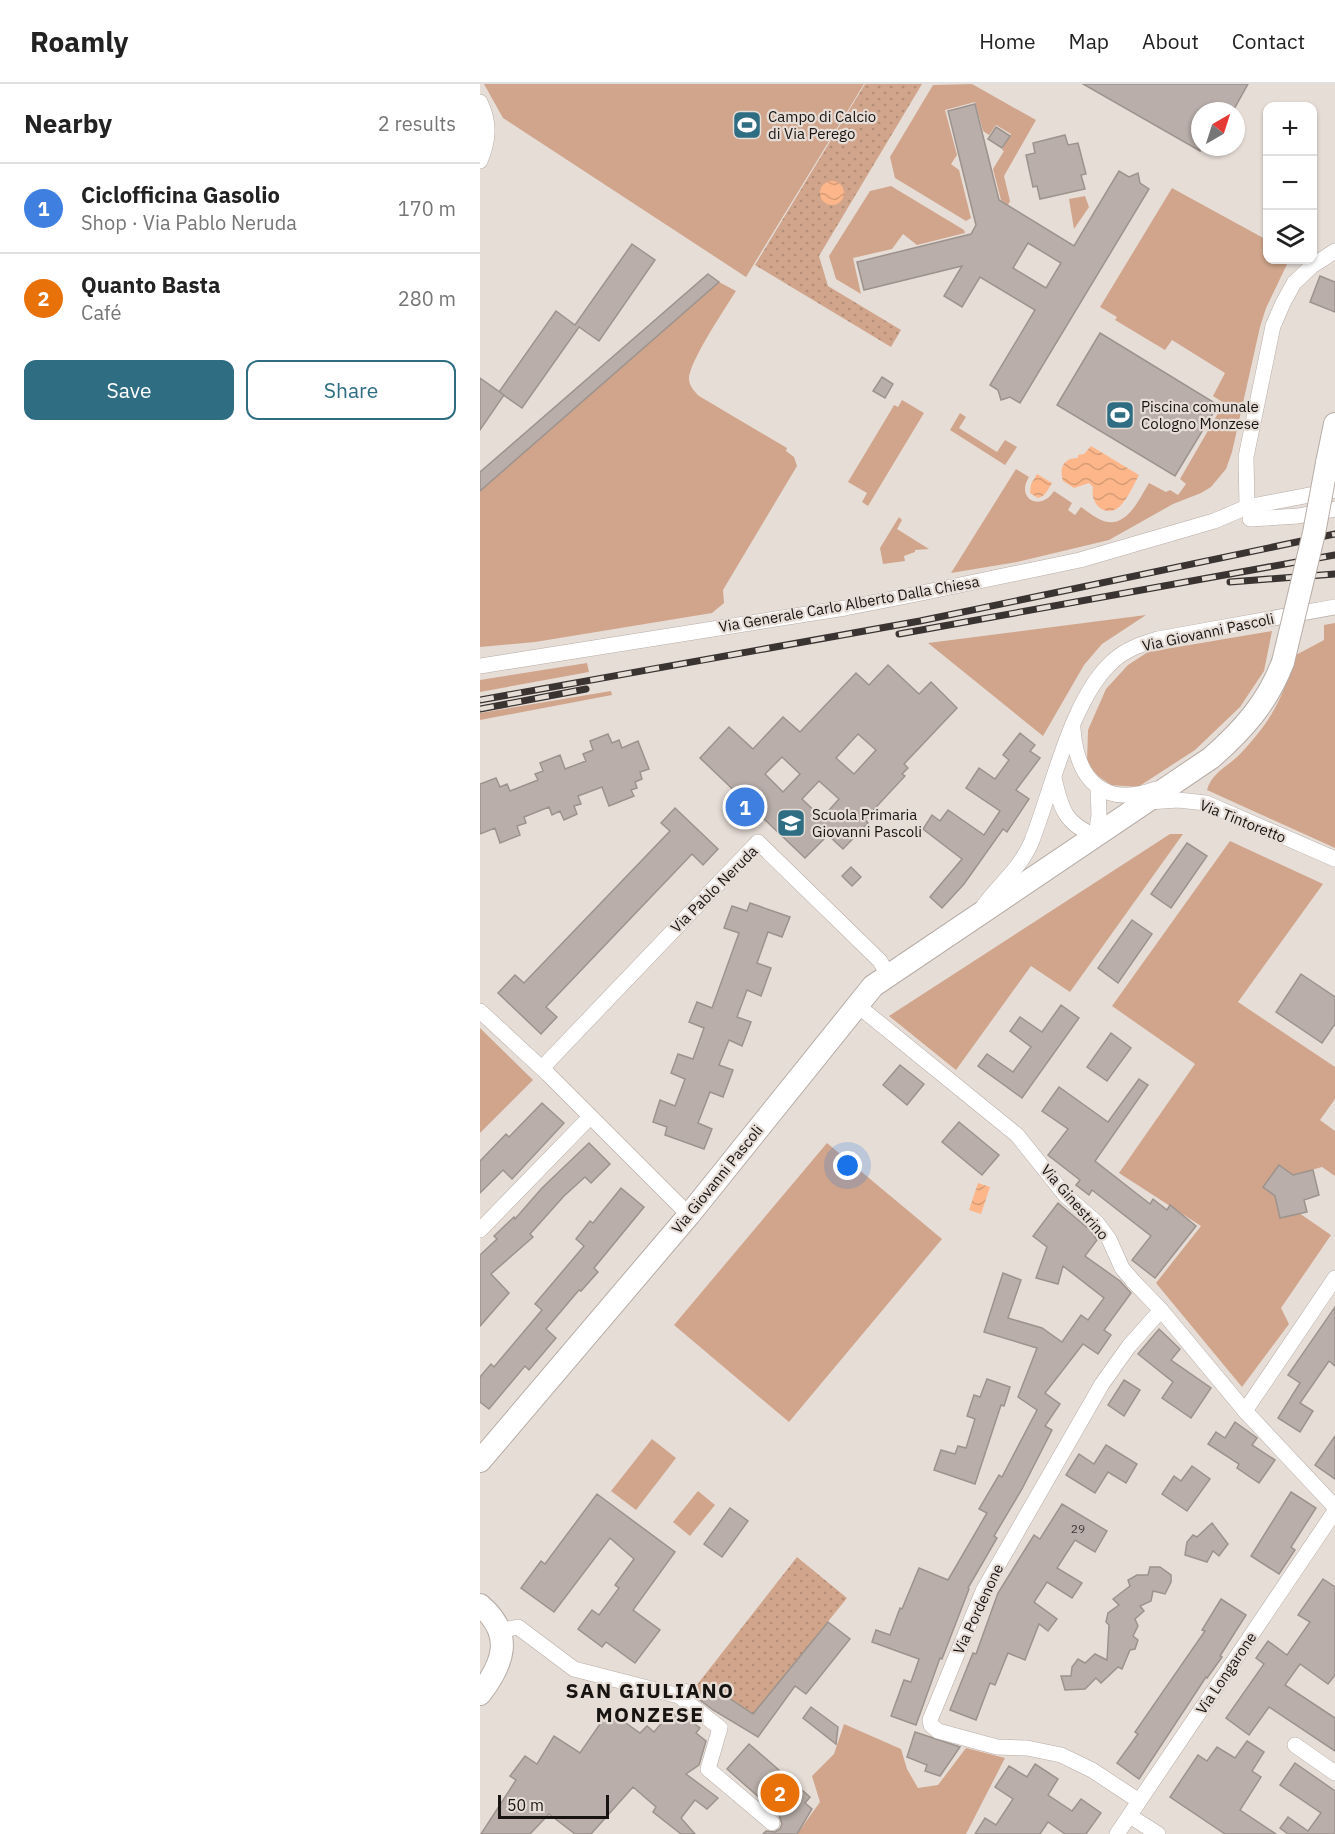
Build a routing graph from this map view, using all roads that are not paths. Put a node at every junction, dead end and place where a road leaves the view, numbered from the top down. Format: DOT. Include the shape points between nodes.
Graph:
graph roads {
  1 [pos="480,102"];
  2 [pos="480,161"];
  3 [pos="1335,251"];
  4 [pos="1335,424"];
  5 [pos="1335,490"];
  6 [pos="1335,509"];
  7 [pos="1252,513"];
  8 [pos="1335,607"];
  9 [pos="480,666"];
  10 [pos="1073,726"];
  11 [pos="1054,778"];
  12 [pos="1176,782"];
  13 [pos="1098,788"];
  14 [pos="1148,802"];
  15 [pos="1096,836"];
  16 [pos="1335,859"];
  17 [pos="974,919"];
  18 [pos="888,975"];
  19 [pos="857,1005"];
  20 [pos="480,1011"];
  21 [pos="542,1068"];
  22 [pos="590,1117"];
  23 [pos="689,1215"];
  24 [pos="480,1230"];
  25 [pos="1335,1278"];
  26 [pos="1161,1310"];
  27 [pos="1245,1411"];
  28 [pos="480,1461"];
  29 [pos="1335,1509"];
  30 [pos="480,1605"];
  31 [pos="499,1631"];
  32 [pos="480,1694"];
  33 [pos="1296,1745"];
  34 [pos="1335,1773"];
  35 [pos="1139,1801"];
  36 [pos="1130,1816"];
  37 [pos="772,1823"];
  38 [pos="1117,1834"];
  39 [pos="1158,1834"];
  1 -- 2 [label="street" via="488,123 487,144"];
  3 -- 7 [label="street" via="1294,284 1273,326 1246,457"];
  4 -- 12 [label="street, Via Giovanni Pascoli, bridge" via="1283,662 1266,698 1239,732"];
  5 -- 7 [label="street, Via Generale Carlo Alberto Dalla Chiesa"];
  6 -- 7 [label="street, Via Generale Carlo Alberto Dalla Chiesa" via="1298,516"];
  7 -- 9 [label="street, Via Generale Carlo Alberto Dalla Chiesa" via="1080,560 912,595"];
  8 -- 10 [label="street, Via Giovanni Pascoli" via="1136,646 1113,661 1094,682"];
  10 -- 11 [label="street, Via Giovanni Pascoli"];
  10 -- 13 [label="street" via="1079,763"];
  11 -- 15 [label="street" via="1067,818 1080,830"];
  11 -- 17 [label="street, Via Giovanni Pascoli" via="1022,859"];
  12 -- 13 [label="street" via="1128,796"];
  12 -- 14 [label="street, Via Giovanni Pascoli"];
  13 -- 15 [label="street"];
  14 -- 15 [label="street, Via Giovanni Pascoli"];
  14 -- 16 [label="street, Via Tintoretto" via="1206,803"];
  15 -- 17 [label="street, Via Giovanni Pascoli"];
  17 -- 18 [label="street, Via Giovanni Pascoli"];
  18 -- 19 [label="street, Via Giovanni Pascoli"];
  18 -- 21 [label="street, Via Pablo Neruda" via="880,962 758,842"];
  19 -- 23 [label="street, Via Giovanni Pascoli"];
  19 -- 26 [label="street, Via Ginestrino" via="1017,1135 1065,1195 1097,1223 1122,1268"];
  20 -- 21 [label="street"];
  21 -- 22 [label="street"];
  22 -- 23 [label="street"];
  22 -- 24 [label="street"];
  23 -- 28 [label="street, Via Giovanni Pascoli"];
  25 -- 27 [label="street"];
  26 -- 27 [label="street, Via Ginestrino"];
  26 -- 35 [label="street, Via Pordenone" via="1102,1384 983,1591 931,1725 938,1731 997,1747 1061,1755"];
  27 -- 29 [label="street, Via Ginestrino"];
  29 -- 35 [label="street, Via Longarone"];
  30 -- 31 [label="street"];
  31 -- 32 [label="street" via="503,1645 501,1661"];
  31 -- 37 [label="street" via="518,1627 574,1669 681,1693 720,1728 708,1769"];
  33 -- 34 [label="street"];
  35 -- 36 [label="street, Via Longarone"];
  36 -- 38 [label="street, Via Longarone"];
  36 -- 39 [label="street"];
}
